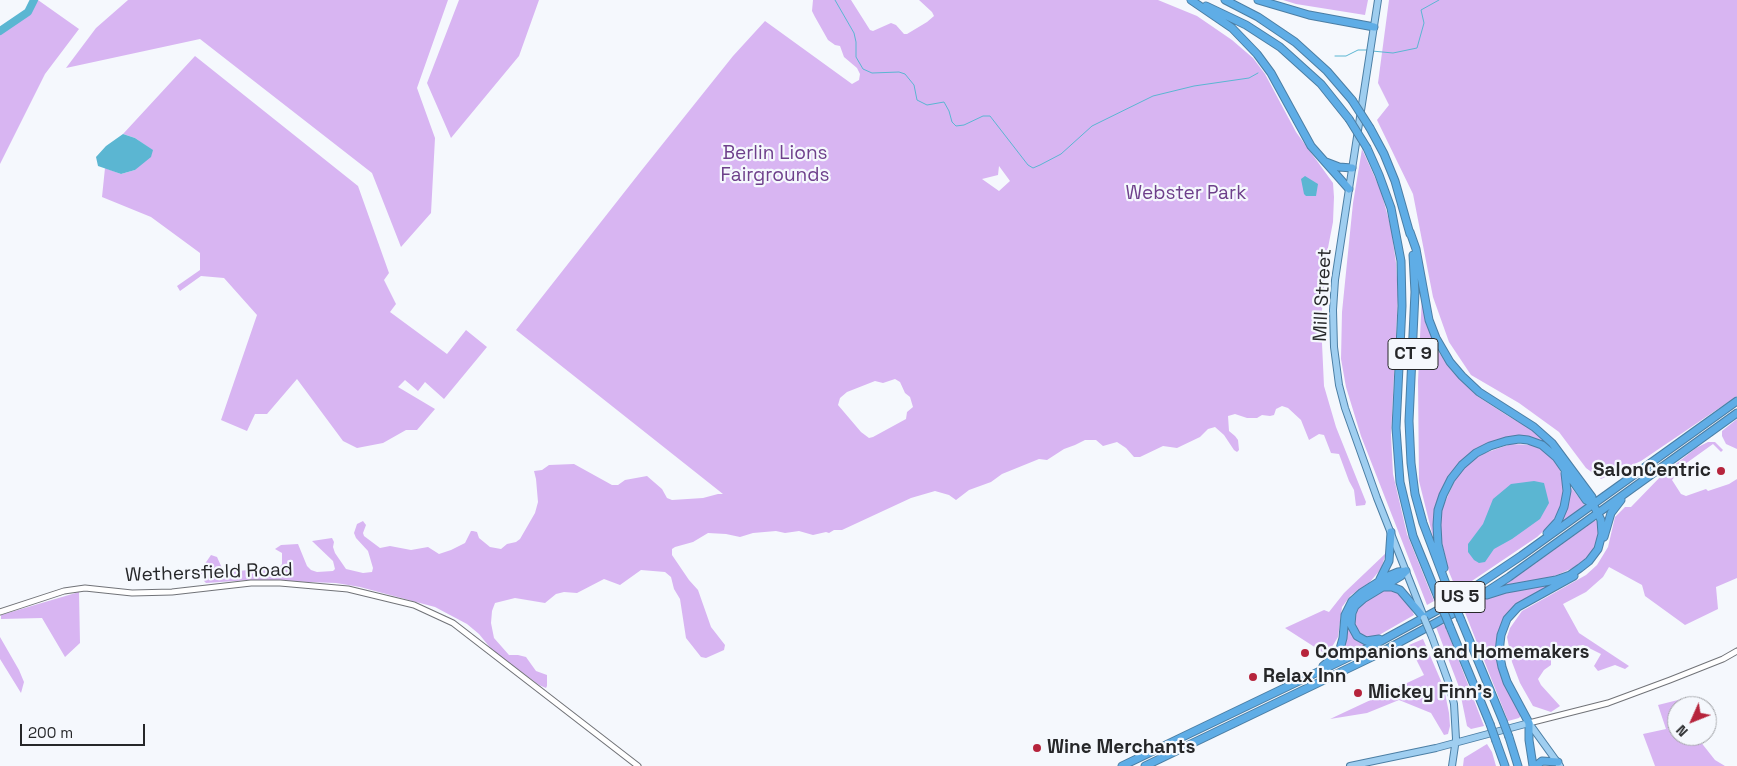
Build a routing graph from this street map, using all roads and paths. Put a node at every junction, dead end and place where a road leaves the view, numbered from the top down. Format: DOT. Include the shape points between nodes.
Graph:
graph roads {
  1 [pos="1192,0"];
  2 [pos="1225,0"];
  3 [pos="1258,0"];
  4 [pos="1378,0"];
  5 [pos="1374,27"];
  6 [pos="1324,161"];
  7 [pos="1352,168"];
  8 [pos="1349,189"];
  9 [pos="1410,232"];
  10 [pos="1737,401"];
  11 [pos="1737,413"];
  12 [pos="1563,467"];
  13 [pos="1628,491"];
  14 [pos="1593,504"];
  15 [pos="1598,513"];
  16 [pos="1390,532"];
  17 [pos="1600,541"];
  18 [pos="1537,545"];
  19 [pos="1582,566"];
  20 [pos="1406,571"];
  21 [pos="1380,584"];
  22 [pos="1447,586"];
  23 [pos="1477,598"];
  24 [pos="1417,607"];
  25 [pos="0,612"];
  26 [pos="1424,618"];
  27 [pos="1387,638"];
  28 [pos="1737,651"];
  29 [pos="1317,672"];
  30 [pos="1529,723"];
  31 [pos="1456,743"];
  32 [pos="1559,764"];
  33 [pos="638,766"];
  34 [pos="1122,766"];
  35 [pos="1145,766"];
  36 [pos="1350,766"];
  37 [pos="1452,766"];
  38 [pos="1504,766"];
  39 [pos="1518,766"];
  40 [pos="1534,766"];
  1 -- 6 [label="highway" via="1226,23 1257,54"];
  1 -- 38 [label="highway, CT 9, bridge" via="1238,21 1280,47 1321,84 1367,148 1389,203 1401,261 1396,428 1400,482 1414,536"];
  2 -- 9 [label="highway, CT 9, bridge" via="1291,39 1327,71 1352,100 1396,181"];
  3 -- 5 [label="highway" via="1309,15"];
  4 -- 5 [label="main road, Mill Street"];
  5 -- 7 [label="main road, Mill Street"];
  6 -- 7 [label="highway"];
  6 -- 8 [label="highway"];
  7 -- 8 [label="main road, Mill Street"];
  8 -- 16 [label="main road, Mill Street" via="1334,294 1335,362 1345,408"];
  9 -- 14 [label="highway" via="1430,320 1450,362 1479,392 1550,440 1590,494"];
  9 -- 22 [label="highway, CT 9" via="1415,284 1411,464 1421,517"];
  10 -- 14 [label="highway, US 5"];
  11 -- 13 [label="highway, US 5"];
  12 -- 14 [label="highway" via="1586,500"];
  12 -- 18 [label="highway" via="1567,486 1563,511"];
  12 -- 22 [label="highway" via="1544,446 1521,439 1490,446 1465,462 1448,484 1438,514 1438,537"];
  13 -- 15 [label="highway, US 5"];
  13 -- 17 [label="highway" via="1612,511 1606,534"];
  14 -- 15 [label="highway"];
  14 -- 18 [label="highway, US 5"];
  15 -- 17 [label="highway" via="1602,526"];
  15 -- 23 [label="highway, US 5"];
  16 -- 20 [label="main road, Mill Street"];
  16 -- 21 [label="highway" via="1389,561"];
  17 -- 19 [label="highway" via="1594,555"];
  18 -- 27 [label="highway, US 5" via="1455,600"];
  19 -- 23 [label="highway" via="1560,579 1506,588"];
  19 -- 30 [label="highway" via="1569,580 1518,607 1503,628 1499,648 1502,667"];
  20 -- 21 [label="highway"];
  20 -- 24 [label="main road, Mill Street"];
  21 -- 24 [label="highway" via="1400,590"];
  21 -- 27 [label="highway" via="1357,604 1351,614 1351,625 1364,641"];
  21 -- 29 [label="highway" via="1349,604 1340,648"];
  22 -- 39 [label="highway, CT 9, bridge" via="1503,721"];
  23 -- 35 [label="highway, US 5" via="1382,652"];
  24 -- 26 [label="highway"];
  25 -- 33 [label="street, Wethersfield Road" via="64,591 85,588 132,593 172,592 251,583 348,589 414,604 453,623"];
  26 -- 31 [label="main road, bridge" via="1453,695"];
  27 -- 29 [label="highway, US 5"];
  28 -- 30 [label="street" via="1608,702"];
  29 -- 34 [label="highway, US 5"];
  30 -- 31 [label="main road"];
  30 -- 32 [label="main road"];
  30 -- 40 [label="highway"];
  31 -- 36 [label="main road"];
  31 -- 37 [label="main road"];
  32 -- 40 [label="highway" via="1544,761"];
}
